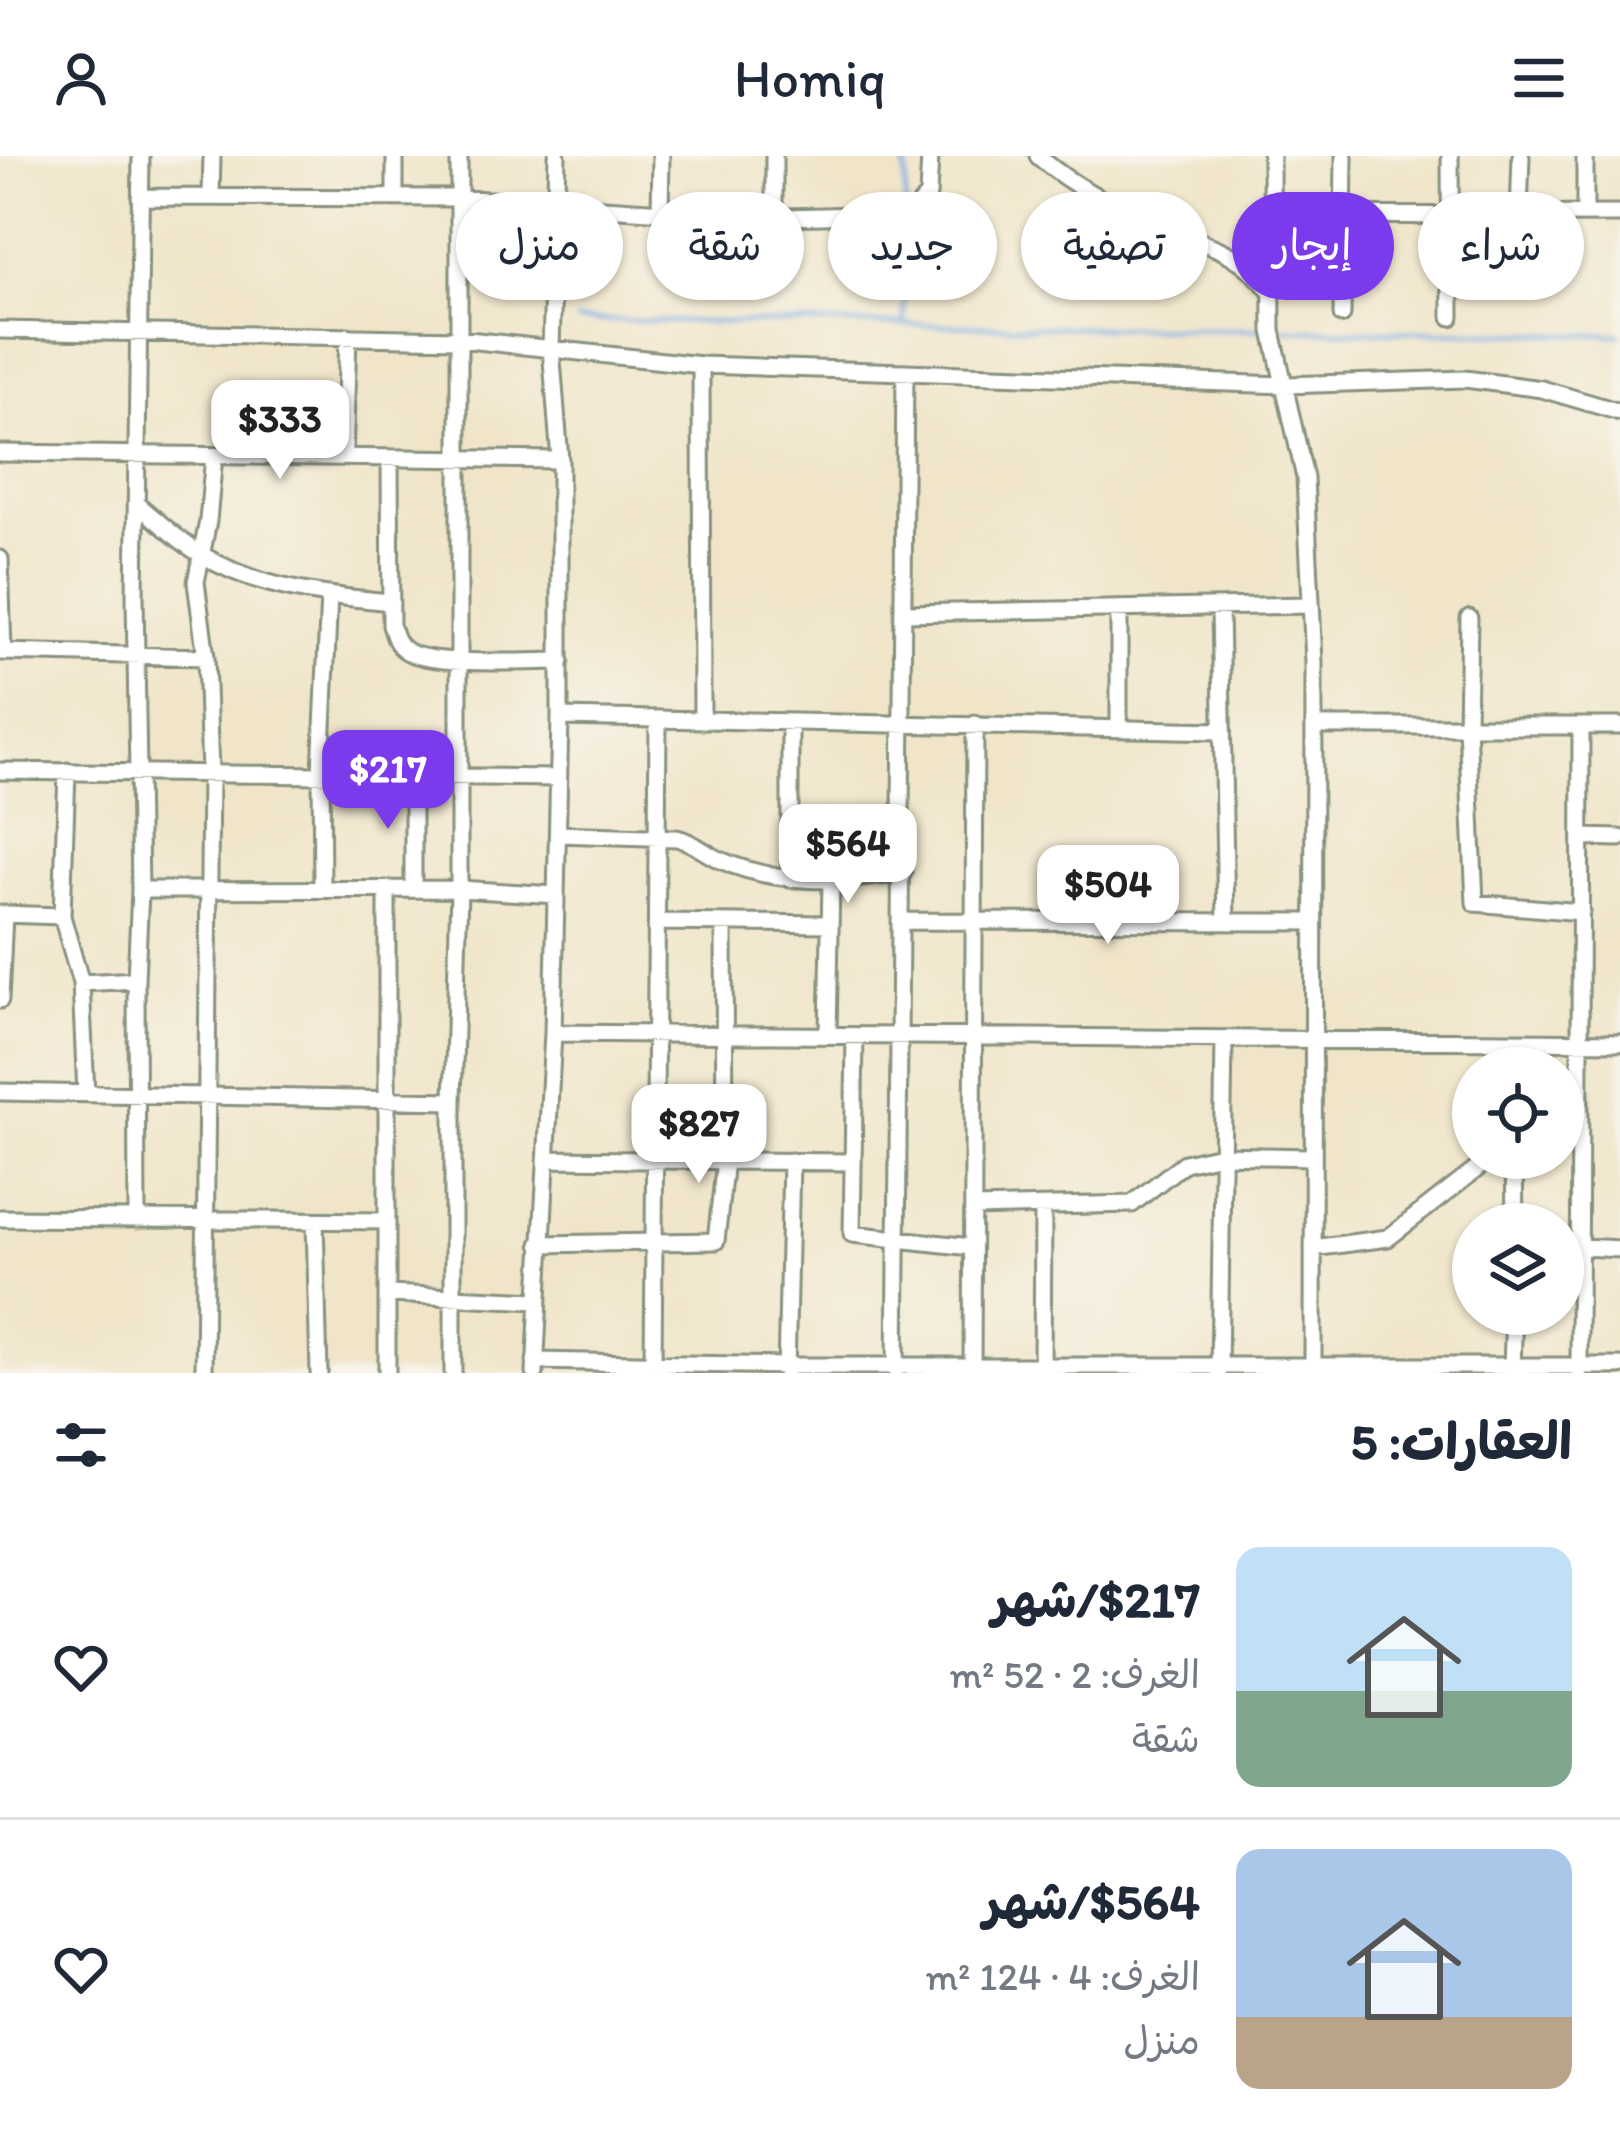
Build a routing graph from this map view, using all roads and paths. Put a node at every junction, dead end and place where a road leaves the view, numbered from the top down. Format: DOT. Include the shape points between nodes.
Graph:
graph roads {
  1 [pos="141,156"];
  2 [pos="212,156"];
  3 [pos="395,156"];
  4 [pos="458,156"];
  5 [pos="557,156"];
  6 [pos="661,156"];
  7 [pos="774,156"];
  8 [pos="930,156"];
  9 [pos="1038,156"];
  10 [pos="1270,156"];
  11 [pos="1344,156"];
  12 [pos="1450,156"];
  13 [pos="1521,156"];
  14 [pos="1585,156"];
  15 [pos="458,192"];
  16 [pos="555,192"];
  17 [pos="660,192"];
  18 [pos="774,192"];
  19 [pos="1271,192"];
  20 [pos="1344,192"];
  21 [pos="1451,192"];
  22 [pos="1520,192"];
  23 [pos="211,196"];
  24 [pos="395,196"];
  25 [pos="140,197"];
  26 [pos="456,197"];
  27 [pos="804,213"];
  28 [pos="1585,214"];
  29 [pos="1620,214"];
  30 [pos="1232,254"];
  31 [pos="459,300"];
  32 [pos="552,300"];
  33 [pos="1272,300"];
  34 [pos="1342,300"];
  35 [pos="1451,300"];
  36 [pos="1342,315"];
  37 [pos="1451,317"];
  38 [pos="0,330"];
  39 [pos="138,331"];
  40 [pos="348,336"];
  41 [pos="459,338"];
  42 [pos="551,348"];
  43 [pos="701,365"];
  44 [pos="905,372"];
  45 [pos="1286,385"];
  46 [pos="1620,412"];
  47 [pos="0,453"];
  48 [pos="137,454"];
  49 [pos="214,456"];
  50 [pos="344,457"];
  51 [pos="390,458"];
  52 [pos="457,459"];
  53 [pos="560,460"];
  54 [pos="136,503"];
  55 [pos="200,554"];
  56 [pos="0,560"];
  57 [pos="328,595"];
  58 [pos="390,602"];
  59 [pos="1311,605"];
  60 [pos="1220,609"];
  61 [pos="1118,610"];
  62 [pos="905,613"];
  63 [pos="1469,618"];
  64 [pos="1,652"];
  65 [pos="136,656"];
  66 [pos="206,657"];
  67 [pos="457,661"];
  68 [pos="561,661"];
  69 [pos="560,717"];
  70 [pos="658,718"];
  71 [pos="702,721"];
  72 [pos="790,723"];
  73 [pos="904,724"];
  74 [pos="975,724"];
  75 [pos="1314,725"];
  76 [pos="1467,725"];
  77 [pos="1620,726"];
  78 [pos="1581,727"];
  79 [pos="1119,728"];
  80 [pos="1222,731"];
  81 [pos="0,771"];
  82 [pos="67,771"];
  83 [pos="140,772"];
  84 [pos="321,772"];
  85 [pos="210,773"];
  86 [pos="413,775"];
  87 [pos="459,776"];
  88 [pos="557,778"];
  89 [pos="557,834"];
  90 [pos="658,837"];
  91 [pos="1581,837"];
  92 [pos="1620,838"];
  93 [pos="903,873"];
  94 [pos="790,879"];
  95 [pos="831,881"];
  96 [pos="322,888"];
  97 [pos="387,889"];
  98 [pos="413,889"];
  99 [pos="459,889"];
  100 [pos="140,890"];
  101 [pos="211,890"];
  102 [pos="556,895"];
  103 [pos="1581,911"];
  104 [pos="2,914"];
  105 [pos="62,916"];
  106 [pos="903,921"];
  107 [pos="975,921"];
  108 [pos="657,922"];
  109 [pos="1226,922"];
  110 [pos="1313,922"];
  111 [pos="724,924"];
  112 [pos="830,924"];
  113 [pos="136,980"];
  114 [pos="81,983"];
  115 [pos="0,1000"];
  116 [pos="553,1033"];
  117 [pos="657,1034"];
  118 [pos="723,1034"];
  119 [pos="828,1034"];
  120 [pos="855,1036"];
  121 [pos="902,1036"];
  122 [pos="974,1037"];
  123 [pos="1224,1039"];
  124 [pos="1313,1039"];
  125 [pos="1513,1041"];
  126 [pos="1580,1042"];
  127 [pos="1620,1042"];
  128 [pos="1513,1047"];
  129 [pos="0,1092"];
  130 [pos="86,1094"];
  131 [pos="136,1095"];
  132 [pos="209,1095"];
  133 [pos="388,1100"];
  134 [pos="453,1101"];
  135 [pos="1221,1155"];
  136 [pos="1311,1157"];
  137 [pos="545,1159"];
  138 [pos="657,1160"];
  139 [pos="725,1160"];
  140 [pos="791,1161"];
  141 [pos="852,1162"];
  142 [pos="1464,1179"];
  143 [pos="1573,1203"];
  144 [pos="973,1208"];
  145 [pos="1043,1209"];
  146 [pos="0,1218"];
  147 [pos="136,1220"];
  148 [pos="206,1220"];
  149 [pos="387,1221"];
  150 [pos="315,1222"];
  151 [pos="900,1242"];
  152 [pos="540,1244"];
  153 [pos="656,1245"];
  154 [pos="971,1247"];
  155 [pos="1584,1247"];
  156 [pos="1313,1248"];
  157 [pos="1620,1249"];
  158 [pos="389,1294"];
  159 [pos="456,1294"];
  160 [pos="536,1301"];
  161 [pos="1513,1335"];
  162 [pos="1577,1335"];
  163 [pos="1512,1366"];
  164 [pos="1620,1366"];
  165 [pos="535,1367"];
  166 [pos="896,1368"];
  167 [pos="653,1369"];
  168 [pos="1579,1369"];
  169 [pos="786,1370"];
  170 [pos="972,1370"];
  171 [pos="1042,1370"];
  172 [pos="1220,1370"];
  173 [pos="1313,1370"];
  174 [pos="204,1373"];
  175 [pos="319,1373"];
  176 [pos="387,1373"];
  177 [pos="453,1373"];
  1 -- 25 [label="street"];
  2 -- 23 [label="street"];
  3 -- 24 [label="street"];
  4 -- 15 [label="street"];
  5 -- 16 [label="street"];
  6 -- 17 [label="street"];
  7 -- 18 [label="street"];
  8 -- 27 [label="street" via="928,195 915,211"];
  9 -- 30 [label="street" via="1102,198"];
  10 -- 19 [label="street"];
  11 -- 20 [label="street"];
  12 -- 21 [label="street"];
  13 -- 22 [label="street"];
  14 -- 28 [label="street"];
  23 -- 24 [label="street"];
  23 -- 25 [label="street"];
  24 -- 26 [label="street"];
  25 -- 39 [label="street"];
  28 -- 29 [label="street"];
  31 -- 41 [label="street"];
  32 -- 42 [label="street"];
  33 -- 45 [label="street"];
  34 -- 36 [label="street"];
  35 -- 37 [label="street"];
  38 -- 39 [label="street"];
  39 -- 40 [label="street"];
  39 -- 48 [label="street"];
  40 -- 41 [label="street"];
  40 -- 50 [label="street"];
  41 -- 42 [label="street"];
  41 -- 52 [label="street"];
  42 -- 43 [label="street"];
  42 -- 53 [label="street"];
  43 -- 44 [label="street"];
  43 -- 71 [label="street"];
  44 -- 45 [label="street"];
  44 -- 62 [label="street"];
  45 -- 46 [label="street" via="1504,381"];
  45 -- 59 [label="street" via="1305,478"];
  47 -- 48 [label="street"];
  48 -- 49 [label="street"];
  48 -- 54 [label="street"];
  49 -- 50 [label="street"];
  49 -- 55 [label="street"];
  50 -- 51 [label="street"];
  51 -- 52 [label="street"];
  51 -- 58 [label="street"];
  52 -- 53 [label="street"];
  52 -- 67 [label="street"];
  53 -- 68 [label="street"];
  54 -- 55 [label="street"];
  54 -- 65 [label="street"];
  55 -- 57 [label="street" via="261,581"];
  55 -- 66 [label="street" via="196,599"];
  56 -- 64 [label="street"];
  57 -- 58 [label="street"];
  57 -- 84 [label="street"];
  58 -- 67 [label="street" via="403,650"];
  59 -- 60 [label="street"];
  59 -- 75 [label="street"];
  60 -- 61 [label="street"];
  60 -- 80 [label="street"];
  61 -- 62 [label="street"];
  61 -- 79 [label="street"];
  62 -- 73 [label="street"];
  63 -- 76 [label="street"];
  64 -- 65 [label="street"];
  65 -- 66 [label="street"];
  65 -- 83 [label="street"];
  66 -- 85 [label="street"];
  67 -- 68 [label="street"];
  67 -- 87 [label="street"];
  68 -- 69 [label="street"];
  69 -- 70 [label="street"];
  69 -- 88 [label="street"];
  70 -- 71 [label="street"];
  70 -- 90 [label="street"];
  71 -- 72 [label="street"];
  72 -- 73 [label="street"];
  72 -- 94 [label="street"];
  73 -- 74 [label="street"];
  73 -- 93 [label="street"];
  74 -- 79 [label="street"];
  74 -- 107 [label="street"];
  75 -- 76 [label="street"];
  75 -- 110 [label="street"];
  76 -- 78 [label="street"];
  76 -- 103 [label="street" via="1475,903"];
  77 -- 78 [label="street"];
  78 -- 91 [label="street"];
  79 -- 80 [label="street"];
  80 -- 109 [label="street"];
  81 -- 82 [label="street"];
  82 -- 83 [label="street"];
  82 -- 105 [label="street"];
  83 -- 85 [label="street"];
  83 -- 100 [label="street"];
  84 -- 85 [label="street"];
  84 -- 86 [label="street"];
  84 -- 96 [label="street"];
  85 -- 101 [label="street"];
  86 -- 87 [label="street"];
  86 -- 98 [label="street"];
  87 -- 88 [label="street"];
  87 -- 99 [label="street"];
  88 -- 89 [label="street"];
  89 -- 90 [label="street"];
  89 -- 102 [label="street"];
  90 -- 94 [label="street"];
  90 -- 108 [label="street"];
  91 -- 92 [label="street"];
  91 -- 103 [label="street"];
  93 -- 95 [label="street"];
  93 -- 106 [label="street"];
  94 -- 95 [label="street"];
  95 -- 112 [label="street"];
  96 -- 97 [label="street"];
  96 -- 101 [label="street"];
  97 -- 98 [label="street"];
  97 -- 133 [label="street"];
  98 -- 99 [label="street"];
  99 -- 102 [label="street"];
  99 -- 134 [label="street"];
  100 -- 101 [label="street"];
  100 -- 113 [label="street"];
  101 -- 132 [label="street"];
  102 -- 116 [label="street"];
  103 -- 126 [label="street"];
  104 -- 105 [label="street"];
  104 -- 115 [label="street"];
  105 -- 114 [label="street"];
  106 -- 107 [label="street"];
  106 -- 121 [label="street"];
  107 -- 109 [label="street"];
  107 -- 122 [label="street"];
  108 -- 111 [label="street"];
  108 -- 117 [label="street"];
  109 -- 110 [label="street"];
  110 -- 124 [label="street"];
  111 -- 112 [label="street"];
  111 -- 118 [label="street"];
  112 -- 119 [label="street"];
  113 -- 114 [label="street"];
  113 -- 131 [label="street"];
  114 -- 130 [label="street"];
  116 -- 117 [label="street"];
  116 -- 137 [label="street"];
  117 -- 118 [label="street"];
  117 -- 138 [label="street"];
  118 -- 119 [label="street"];
  118 -- 139 [label="street"];
  119 -- 120 [label="street"];
  120 -- 121 [label="street"];
  120 -- 141 [label="street"];
  121 -- 122 [label="street"];
  121 -- 151 [label="street"];
  122 -- 123 [label="street"];
  122 -- 144 [label="street"];
  123 -- 124 [label="street"];
  123 -- 135 [label="street"];
  124 -- 125 [label="street"];
  124 -- 136 [label="street"];
  125 -- 126 [label="street"];
  125 -- 128 [label="street"];
  126 -- 127 [label="street"];
  126 -- 143 [label="street"];
  129 -- 130 [label="street"];
  130 -- 131 [label="street"];
  131 -- 132 [label="street"];
  131 -- 147 [label="street"];
  132 -- 133 [label="street"];
  132 -- 148 [label="street"];
  133 -- 134 [label="street"];
  133 -- 149 [label="street"];
  134 -- 159 [label="street"];
  135 -- 136 [label="street"];
  135 -- 145 [label="street" via="1174,1167 1132,1204"];
  135 -- 172 [label="street"];
  136 -- 156 [label="street"];
  137 -- 138 [label="street"];
  137 -- 152 [label="street"];
  138 -- 139 [label="street"];
  138 -- 153 [label="street"];
  139 -- 140 [label="street"];
  139 -- 153 [label="street" via="716,1241"];
  140 -- 141 [label="street"];
  140 -- 169 [label="street"];
  141 -- 151 [label="street" via="852,1234"];
  142 -- 156 [label="street" via="1388,1238"];
  144 -- 145 [label="street"];
  144 -- 154 [label="street"];
  145 -- 171 [label="street"];
  146 -- 147 [label="street"];
  147 -- 148 [label="street"];
  148 -- 150 [label="street"];
  148 -- 174 [label="street"];
  149 -- 150 [label="street"];
  149 -- 158 [label="street"];
  150 -- 175 [label="street"];
  151 -- 154 [label="street"];
  151 -- 166 [label="street"];
  152 -- 153 [label="street"];
  152 -- 160 [label="street"];
  153 -- 167 [label="street"];
  154 -- 170 [label="street"];
  155 -- 157 [label="street"];
  156 -- 173 [label="street"];
  158 -- 159 [label="street"];
  158 -- 176 [label="street"];
  159 -- 160 [label="street"];
  159 -- 177 [label="street"];
  160 -- 165 [label="street"];
  161 -- 163 [label="street"];
  162 -- 168 [label="street"];
  163 -- 168 [label="street"];
  163 -- 173 [label="street"];
  164 -- 168 [label="street"];
  165 -- 167 [label="street"];
  166 -- 169 [label="street"];
  166 -- 170 [label="street"];
  167 -- 169 [label="street"];
  170 -- 171 [label="street"];
  171 -- 172 [label="street"];
  172 -- 173 [label="street"];
}
